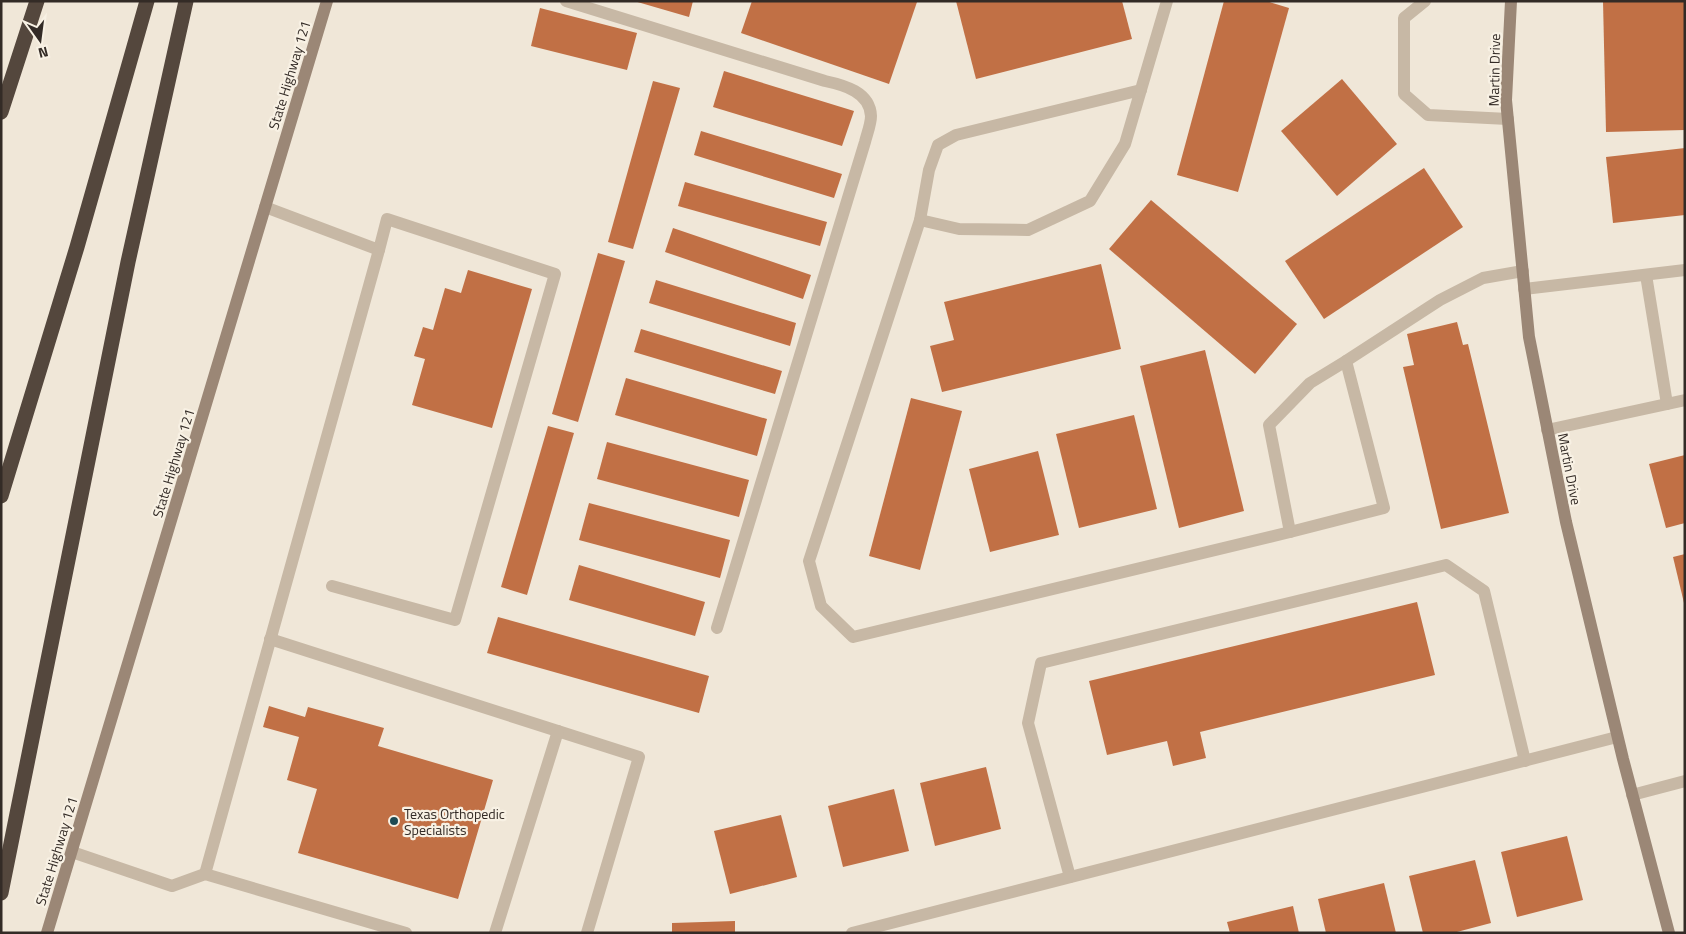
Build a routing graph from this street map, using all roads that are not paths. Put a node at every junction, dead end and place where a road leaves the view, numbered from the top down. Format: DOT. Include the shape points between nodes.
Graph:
graph roads {
  1 [pos="37,1"];
  2 [pos="147,1"];
  3 [pos="186,1"];
  4 [pos="327,1"];
  5 [pos="566,1"];
  6 [pos="1167,1"];
  7 [pos="1424,1"];
  8 [pos="1511,1"];
  9 [pos="1140,90"];
  10 [pos="1,112"];
  11 [pos="1508,120"];
  12 [pos="265,207"];
  13 [pos="920,220"];
  14 [pos="379,250"];
  15 [pos="1685,270"];
  16 [pos="1523,271"];
  17 [pos="1646,275"];
  18 [pos="1524,289"];
  19 [pos="1346,361"];
  20 [pos="1685,400"];
  21 [pos="1667,404"];
  22 [pos="1547,430"];
  23 [pos="1,496"];
  24 [pos="1290,532"];
  25 [pos="332,586"];
  26 [pos="717,628"];
  27 [pos="270,639"];
  28 [pos="558,731"];
  29 [pos="1618,737"];
  30 [pos="1525,761"];
  31 [pos="1685,781"];
  32 [pos="1632,795"];
  33 [pos="72,852"];
  34 [pos="205,874"];
  35 [pos="1070,877"];
  36 [pos="1,893"];
  37 [pos="47,933"];
  38 [pos="406,933"];
  39 [pos="496,933"];
  40 [pos="587,933"];
  41 [pos="852,933"];
  42 [pos="1669,933"];
  1 -- 10 [label="highway"];
  2 -- 23 [label="highway"];
  3 -- 36 [label="highway" via="128,262"];
  4 -- 12 [label="main road, State Highway 121"];
  5 -- 26 [label="lane" via="843,85 864,98 870,110 865,142"];
  6 -- 9 [label="lane"];
  7 -- 11 [label="lane" via="1404,18 1404,94 1428,115"];
  8 -- 11 [label="main road, Martin Drive" via="1506,100"];
  9 -- 13 [label="lane" via="956,135 938,145 929,170"];
  9 -- 13 [label="lane" via="1125,144 1090,201 1028,230 959,229"];
  11 -- 16 [label="main road, Martin Drive"];
  12 -- 14 [label="lane"];
  12 -- 33 [label="main road, State Highway 121"];
  13 -- 24 [label="lane" via="810,562 821,606 853,637"];
  14 -- 25 [label="lane" via="387,219 555,274 455,620"];
  14 -- 27 [label="lane"];
  15 -- 17 [label="lane"];
  16 -- 18 [label="main road, Martin Drive"];
  16 -- 19 [label="lane" via="1482,278 1448,295"];
  17 -- 18 [label="lane"];
  17 -- 21 [label="lane"];
  18 -- 22 [label="main road, Martin Drive" via="1529,337"];
  19 -- 24 [label="lane" via="1310,383 1269,425"];
  19 -- 24 [label="lane" via="1384,508"];
  20 -- 21 [label="lane"];
  21 -- 22 [label="lane"];
  22 -- 29 [label="main road, Martin Drive"];
  27 -- 28 [label="lane"];
  27 -- 34 [label="lane"];
  28 -- 39 [label="lane"];
  28 -- 40 [label="lane" via="639,757"];
  29 -- 30 [label="lane"];
  29 -- 32 [label="main road, Martin Drive"];
  30 -- 35 [label="lane"];
  30 -- 35 [label="lane" via="1484,591 1446,565 1041,663 1028,723"];
  31 -- 32 [label="lane"];
  32 -- 42 [label="main road, Martin Drive"];
  33 -- 34 [label="lane" via="172,886"];
  33 -- 37 [label="main road, State Highway 121"];
  34 -- 38 [label="lane"];
  35 -- 41 [label="lane"];
}
